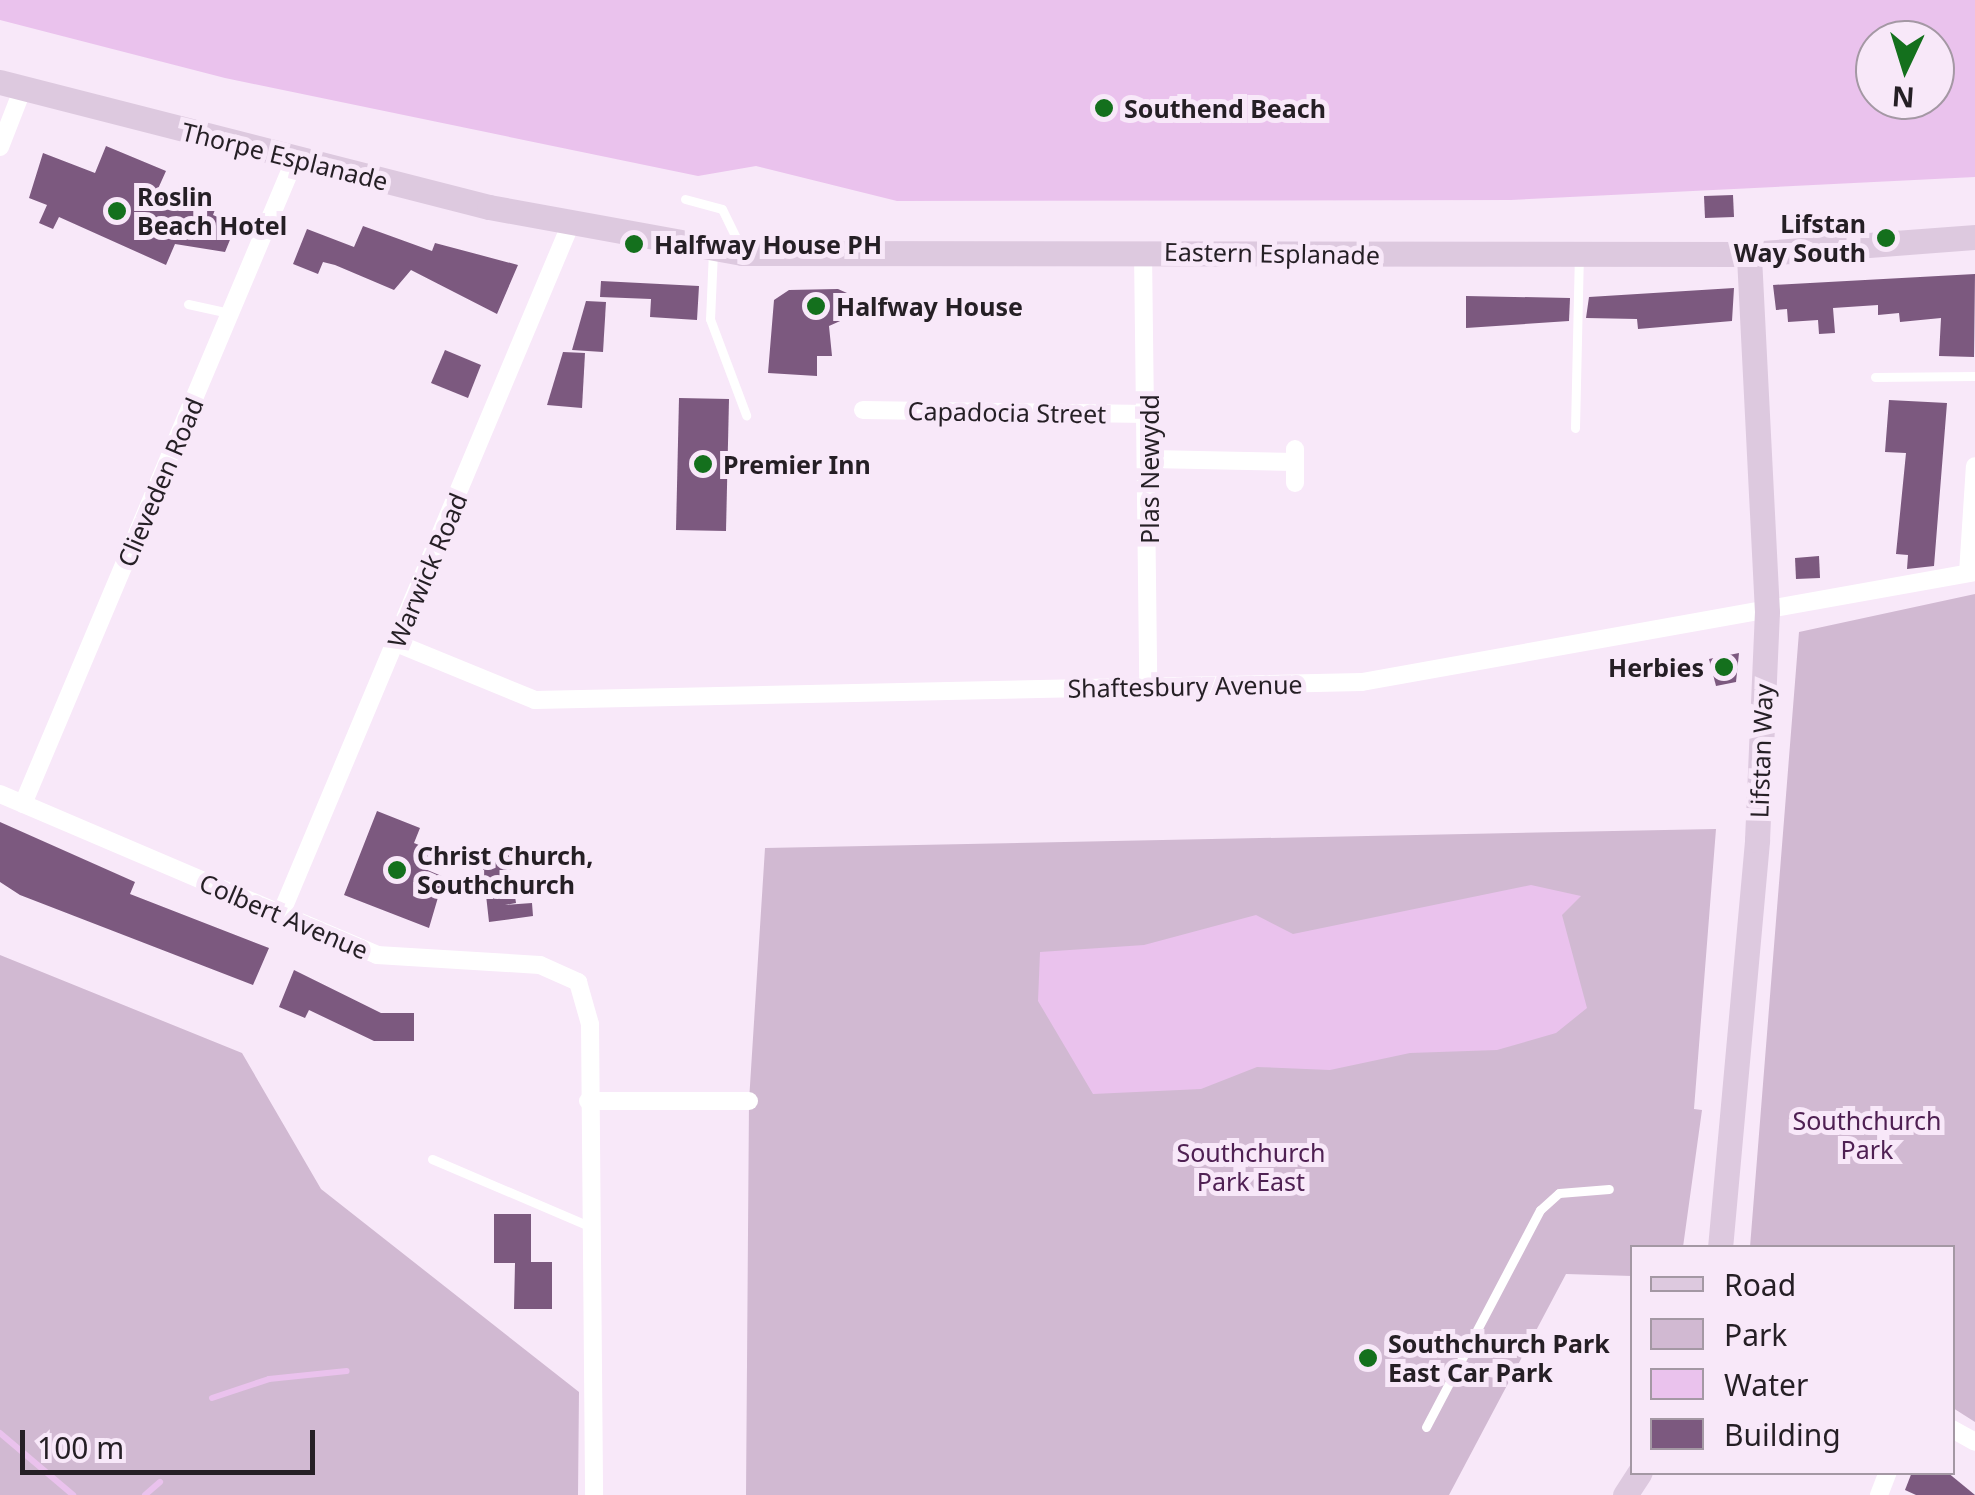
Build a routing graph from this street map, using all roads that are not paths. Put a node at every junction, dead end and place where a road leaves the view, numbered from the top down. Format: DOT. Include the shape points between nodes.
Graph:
graph roads {
  1 [pos="12,85"];
  2 [pos="0,147"];
  3 [pos="294,159"];
  4 [pos="685,199"];
  5 [pos="572,223"];
  6 [pos="1975,237"];
  7 [pos="714,248"];
  8 [pos="1143,252"];
  9 [pos="742,253"];
  10 [pos="1748,254"];
  11 [pos="1579,255"];
  12 [pos="188,304"];
  13 [pos="232,314"];
  14 [pos="1975,376"];
  15 [pos="1876,377"];
  16 [pos="863,410"];
  17 [pos="1150,414"];
  18 [pos="746,416"];
  19 [pos="1574,428"];
  20 [pos="1150,459"];
  21 [pos="1975,466"];
  22 [pos="1295,483"];
  23 [pos="1972,572"];
  24 [pos="1766,612"];
  25 [pos="396,643"];
  26 [pos="1148,686"];
  27 [pos="0,794"];
  28 [pos="23,804"];
  29 [pos="280,916"];
  30 [pos="749,1101"];
  31 [pos="588,1102"];
  32 [pos="432,1159"];
  33 [pos="1609,1189"];
  34 [pos="589,1226"];
  35 [pos="1720,1245"];
  36 [pos="1426,1427"];
  37 [pos="594,1495"];
  1 -- 2 [label="street"];
  1 -- 3 [label="main road, Thorpe Esplanade"];
  3 -- 5 [label="main road, Thorpe Esplanade"];
  3 -- 13 [label="street, Clieveden Road"];
  4 -- 9 [label="lane" via="722,208 737,224"];
  5 -- 7 [label="main road, Eastern Esplanade"];
  5 -- 25 [label="street, Warwick Road"];
  6 -- 10 [label="main road, Eastern Esplanade"];
  7 -- 9 [label="main road, Eastern Esplanade"];
  7 -- 18 [label="lane" via="710,319"];
  8 -- 9 [label="main road, Eastern Esplanade"];
  8 -- 11 [label="main road, Eastern Esplanade"];
  8 -- 17 [label="street, Plas Newydd"];
  10 -- 11 [label="main road, Eastern Esplanade"];
  10 -- 24 [label="main road, Lifstan Way"];
  11 -- 19 [label="lane"];
  12 -- 13 [label="lane"];
  13 -- 28 [label="street, Clieveden Road"];
  14 -- 15 [label="lane"];
  16 -- 17 [label="street, Capadocia Street"];
  17 -- 20 [label="street, Plas Newydd"];
  20 -- 22 [label="street" via="1295,455"];
  20 -- 26 [label="street, Plas Newydd"];
  21 -- 23 [label="street"];
  23 -- 24 [label="street, Shaftesbury Avenue"];
  24 -- 26 [label="street, Shaftesbury Avenue" via="1362,682"];
  24 -- 35 [label="main road, Lifstan Way" via="1757,840"];
  25 -- 26 [label="street, Shaftesbury Avenue" via="535,700"];
  25 -- 29 [label="street, Warwick Road"];
  27 -- 28 [label="street, Colbert Avenue"];
  28 -- 29 [label="street, Colbert Avenue"];
  29 -- 31 [label="street, Colbert Avenue" via="388,958 559,970 588,1005"];
  30 -- 31 [label="street"];
  31 -- 34 [label="street, Colbert Avenue"];
  32 -- 34 [label="lane"];
  33 -- 36 [label="lane" via="1560,1194 1540,1210"];
  34 -- 37 [label="street, Colbert Avenue"];
}
